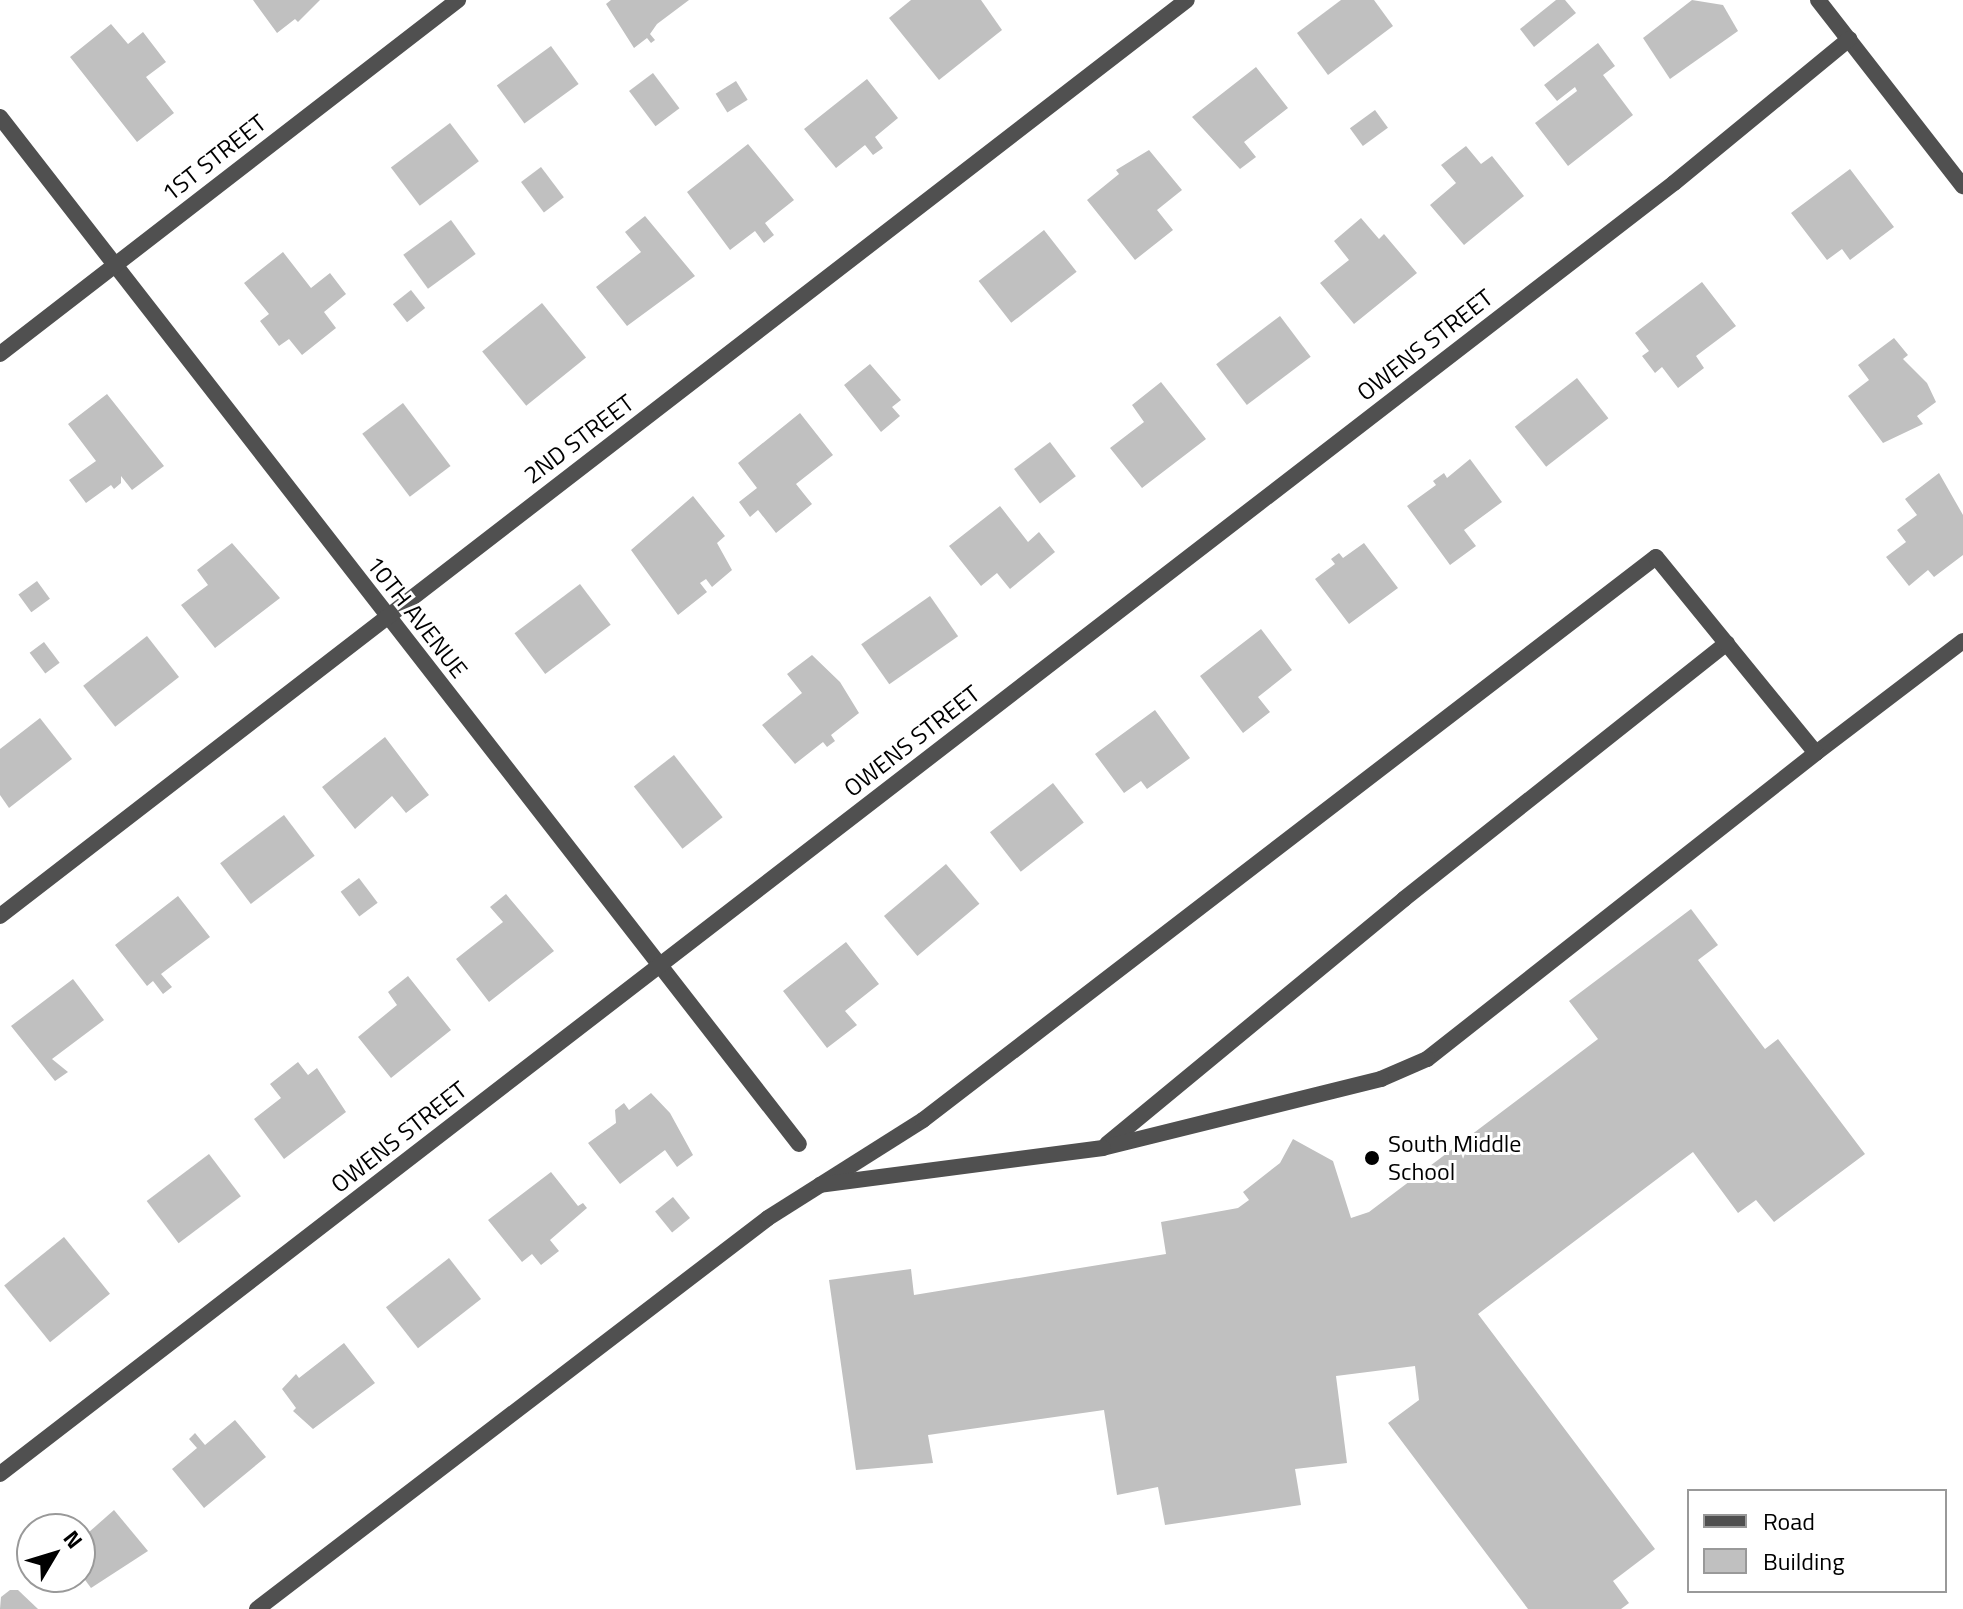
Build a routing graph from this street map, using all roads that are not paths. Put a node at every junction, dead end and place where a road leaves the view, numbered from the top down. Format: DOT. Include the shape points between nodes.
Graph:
graph roads {
  1 [pos="458,0"];
  2 [pos="1187,0"];
  3 [pos="1818,0"];
  4 [pos="1849,39"];
  5 [pos="0,117"];
  6 [pos="1963,186"];
  7 [pos="115,265"];
  8 [pos="0,354"];
  9 [pos="385,615"];
  10 [pos="1963,641"];
  11 [pos="1727,643"];
  12 [pos="1816,753"];
  13 [pos="0,916"];
  14 [pos="660,967"];
  15 [pos="799,1144"];
  16 [pos="1103,1148"];
  17 [pos="820,1185"];
  18 [pos="0,1474"];
  19 [pos="257,1609"];
  1 -- 7 [label="street, 1ST STREET"];
  2 -- 9 [label="street, 2ND STREET"];
  3 -- 4 [label="street"];
  4 -- 6 [label="street"];
  4 -- 14 [label="street, OWENS STREET" via="1674,183"];
  5 -- 7 [label="street, 10TH AVENUE"];
  7 -- 8 [label="street, 1ST STREET"];
  7 -- 9 [label="street, 10TH AVENUE"];
  9 -- 13 [label="street, 2ND STREET"];
  9 -- 14 [label="street, 10TH AVENUE"];
  10 -- 12 [label="street"];
  11 -- 12 [label="street"];
  11 -- 16 [label="street" via="1404,899"];
  11 -- 17 [label="street" via="1656,557 923,1120"];
  12 -- 16 [label="street" via="1427,1059 1381,1079"];
  14 -- 15 [label="street, 10TH AVENUE"];
  14 -- 18 [label="street, OWENS STREET"];
  16 -- 17 [label="street"];
  17 -- 19 [label="street" via="548,1382"];
}
